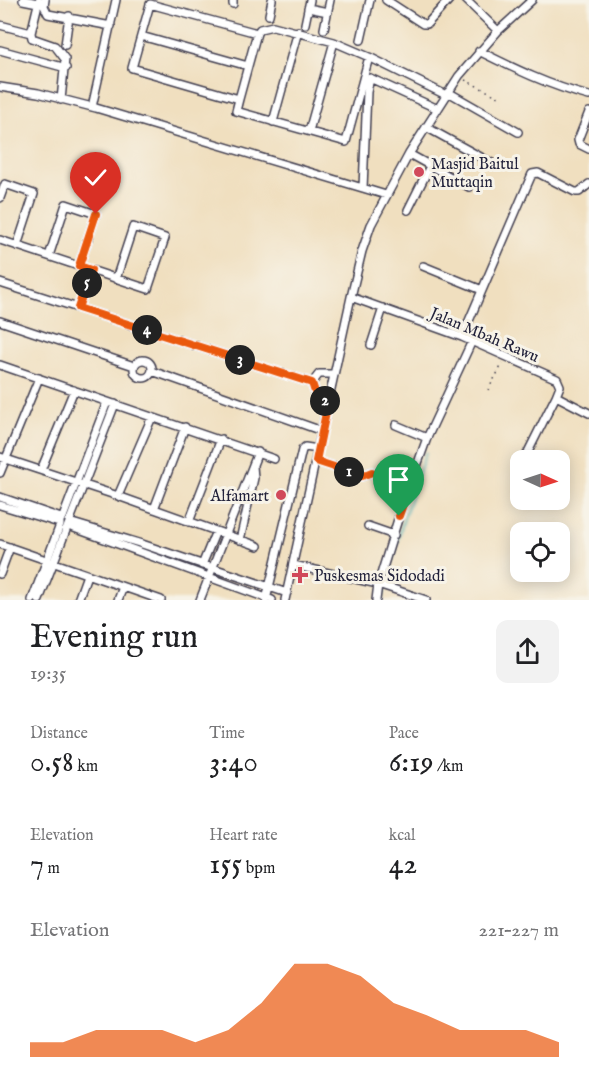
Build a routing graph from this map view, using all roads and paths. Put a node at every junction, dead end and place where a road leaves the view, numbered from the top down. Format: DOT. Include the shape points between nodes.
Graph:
graph roads {
  1 [pos="23,0"];
  2 [pos="116,0"];
  3 [pos="272,0"];
  4 [pos="330,0"];
  5 [pos="369,0"];
  6 [pos="386,0"];
  7 [pos="449,0"];
  8 [pos="466,0"];
  9 [pos="532,0"];
  10 [pos="41,1"];
  11 [pos="309,4"];
  12 [pos="328,12"];
  13 [pos="269,15"];
  14 [pos="69,16"];
  15 [pos="111,24"];
  16 [pos="305,24"];
  17 [pos="0,25"];
  18 [pos="495,28"];
  19 [pos="324,29"];
  20 [pos="298,32"];
  21 [pos="31,33"];
  22 [pos="257,33"];
  23 [pos="141,36"];
  24 [pos="361,40"];
  25 [pos="334,42"];
  26 [pos="64,45"];
  27 [pos="0,50"];
  28 [pos="479,51"];
  29 [pos="369,57"];
  30 [pos="248,66"];
  31 [pos="66,68"];
  32 [pos="459,76"];
  33 [pos="0,87"];
  34 [pos="447,93"];
  35 [pos="589,96"];
  36 [pos="501,98"];
  37 [pos="240,99"];
  38 [pos="61,100"];
  39 [pos="94,108"];
  40 [pos="438,109"];
  41 [pos="589,112"];
  42 [pos="273,122"];
  43 [pos="426,127"];
  44 [pos="309,132"];
  45 [pos="518,132"];
  46 [pos="589,149"];
  47 [pos="410,154"];
  48 [pos="430,166"];
  49 [pos="497,166"];
  50 [pos="589,184"];
  51 [pos="468,187"];
  52 [pos="363,188"];
  53 [pos="386,195"];
  54 [pos="0,198"];
  55 [pos="408,210"];
  56 [pos="0,240"];
  57 [pos="17,246"];
  58 [pos="49,256"];
  59 [pos="79,266"];
  60 [pos="423,266"];
  61 [pos="91,270"];
  62 [pos="116,279"];
  63 [pos="0,283"];
  64 [pos="480,290"];
  65 [pos="351,297"];
  66 [pos="78,308"];
  67 [pos="382,308"];
  68 [pos="0,321"];
  69 [pos="462,337"];
  70 [pos="472,341"];
  71 [pos="371,345"];
  72 [pos="506,357"];
  73 [pos="0,366"];
  74 [pos="134,366"];
  75 [pos="152,371"];
  76 [pos="334,374"];
  77 [pos="39,378"];
  78 [pos="312,383"];
  79 [pos="74,390"];
  80 [pos="488,390"];
  81 [pos="556,396"];
  82 [pos="111,403"];
  83 [pos="328,403"];
  84 [pos="589,413"];
  85 [pos="152,417"];
  86 [pos="396,425"];
  87 [pos="185,428"];
  88 [pos="322,430"];
  89 [pos="427,438"];
  90 [pos="221,439"];
  91 [pos="318,449"];
  92 [pos="529,450"];
  93 [pos="258,452"];
  94 [pos="2,458"];
  95 [pos="274,459"];
  96 [pos="316,461"];
  97 [pos="253,466"];
  98 [pos="41,470"];
  99 [pos="0,473"];
  100 [pos="80,484"];
  101 [pos="410,484"];
  102 [pos="118,496"];
  103 [pos="0,497"];
  104 [pos="0,505"];
  105 [pos="154,509"];
  106 [pos="65,522"];
  107 [pos="189,522"];
  108 [pos="368,526"];
  109 [pos="216,531"];
  110 [pos="225,534"];
  111 [pos="394,535"];
  112 [pos="240,540"];
  113 [pos="139,543"];
  114 [pos="0,544"];
  115 [pos="258,546"];
  116 [pos="10,547"];
  117 [pos="137,552"];
  118 [pos="50,562"];
  119 [pos="202,565"];
  120 [pos="293,565"];
  121 [pos="212,568"];
  122 [pos="0,574"];
  123 [pos="87,575"];
  124 [pos="208,576"];
  125 [pos="382,585"];
  126 [pos="269,586"];
  127 [pos="123,587"];
  128 [pos="286,597"];
  129 [pos="158,599"];
  130 [pos="268,599"];
  131 [pos="32,600"];
  132 [pos="39,600"];
  133 [pos="78,600"];
  134 [pos="118,600"];
  135 [pos="200,600"];
  136 [pos="376,600"];
  137 [pos="426,600"];
  1 -- 10 [label="street"];
  2 -- 15 [label="street"];
  3 -- 13 [label="street"];
  4 -- 12 [label="street"];
  5 -- 24 [label="street"];
  6 -- 7 [label="street" via="423,24"];
  8 -- 18 [label="street"];
  9 -- 18 [label="street"];
  10 -- 14 [label="street" via="48,14"];
  10 -- 21 [label="street"];
  11 -- 12 [label="street"];
  11 -- 16 [label="street"];
  12 -- 19 [label="street"];
  14 -- 15 [label="street"];
  14 -- 26 [label="street"];
  15 -- 39 [label="street"];
  17 -- 21 [label="street"];
  18 -- 28 [label="street"];
  20 -- 22 [label="street" via="273,26"];
  20 -- 25 [label="street"];
  20 -- 42 [label="street"];
  21 -- 31 [label="street" via="34,39 60,51"];
  22 -- 23 [label="street" via="150,4"];
  22 -- 30 [label="street"];
  23 -- 30 [label="street"];
  23 -- 37 [label="street" via="132,68"];
  25 -- 29 [label="street"];
  25 -- 44 [label="street"];
  27 -- 31 [label="street"];
  28 -- 32 [label="street"];
  28 -- 35 [label="street" via="530,77"];
  29 -- 34 [label="street"];
  29 -- 44 [label="street" via="346,142"];
  30 -- 37 [label="street"];
  31 -- 38 [label="street"];
  32 -- 34 [label="street"];
  32 -- 36 [label="path"];
  33 -- 38 [label="street"];
  34 -- 40 [label="street"];
  34 -- 45 [label="street"];
  37 -- 42 [label="street" via="236,111"];
  38 -- 39 [label="street"];
  39 -- 52 [label="street"];
  40 -- 43 [label="street"];
  40 -- 52 [label="street" via="370,78"];
  41 -- 46 [label="street" via="578,140"];
  42 -- 44 [label="street"];
  43 -- 47 [label="street"];
  43 -- 49 [label="street"];
  47 -- 48 [label="street"];
  47 -- 53 [label="street"];
  48 -- 51 [label="street"];
  48 -- 55 [label="street"];
  50 -- 64 [label="street" via="575,192 538,173 532,174"];
  52 -- 53 [label="street"];
  53 -- 65 [label="street" via="362,251"];
  54 -- 57 [label="street" via="4,184 34,194"];
  56 -- 57 [label="street"];
  57 -- 58 [label="street"];
  58 -- 59 [label="street"];
  58 -- 59 [label="street" via="66,204 96,214"];
  59 -- 61 [label="street"];
  60 -- 64 [label="street"];
  61 -- 62 [label="street"];
  61 -- 66 [label="street"];
  62 -- 62 [label="street" via="148,289 165,238 133,227"];
  63 -- 66 [label="street"];
  64 -- 69 [label="street"];
  65 -- 67 [label="street, Jalan Mbah Rawu"];
  65 -- 76 [label="street"];
  66 -- 78 [label="street"];
  67 -- 69 [label="street, Jalan Mbah Rawu"];
  67 -- 71 [label="street"];
  68 -- 74 [label="street"];
  69 -- 70 [label="street, Jalan Mbah Rawu"];
  70 -- 72 [label="street, Jalan Mbah Rawu"];
  70 -- 89 [label="street"];
  72 -- 80 [label="path"];
  72 -- 81 [label="street, Jalan Mbah Rawu" via="557,379 560,386"];
  73 -- 77 [label="street"];
  74 -- 75 [label="street" via="143,360 150,363"];
  74 -- 75 [label="street" via="135,375 142,379"];
  75 -- 88 [label="street"];
  76 -- 78 [label="street" via="319,374"];
  76 -- 83 [label="street"];
  77 -- 79 [label="street"];
  77 -- 94 [label="street"];
  78 -- 83 [label="street" via="316,395"];
  79 -- 82 [label="street"];
  79 -- 98 [label="street"];
  81 -- 84 [label="street"];
  81 -- 92 [label="street"];
  82 -- 85 [label="street"];
  82 -- 100 [label="street"];
  83 -- 88 [label="street"];
  85 -- 87 [label="street"];
  85 -- 102 [label="street"];
  86 -- 89 [label="street"];
  87 -- 90 [label="street"];
  87 -- 105 [label="street"];
  88 -- 91 [label="street"];
  89 -- 101 [label="street"];
  90 -- 93 [label="street"];
  90 -- 107 [label="street"];
  91 -- 96 [label="street"];
  91 -- 126 [label="street" via="302,450"];
  93 -- 95 [label="street"];
  93 -- 97 [label="street"];
  94 -- 98 [label="street"];
  94 -- 99 [label="street"];
  96 -- 101 [label="street" via="362,476 372,472"];
  96 -- 120 [label="street"];
  97 -- 110 [label="street"];
  97 -- 112 [label="street" via="254,478"];
  98 -- 100 [label="street"];
  100 -- 102 [label="street"];
  100 -- 106 [label="street"];
  101 -- 111 [label="street"];
  102 -- 105 [label="street"];
  103 -- 106 [label="street"];
  104 -- 106 [label="street"];
  105 -- 107 [label="street"];
  106 -- 113 [label="street"];
  106 -- 117 [label="street"];
  106 -- 118 [label="street"];
  107 -- 109 [label="street"];
  108 -- 111 [label="street"];
  109 -- 110 [label="street"];
  109 -- 119 [label="street"];
  110 -- 112 [label="street"];
  110 -- 121 [label="street"];
  111 -- 125 [label="street"];
  112 -- 115 [label="street"];
  113 -- 117 [label="street"];
  113 -- 119 [label="street"];
  114 -- 116 [label="street"];
  116 -- 118 [label="street"];
  116 -- 122 [label="street"];
  117 -- 124 [label="street"];
  118 -- 123 [label="street"];
  118 -- 131 [label="street"];
  118 -- 132 [label="street"];
  119 -- 121 [label="street"];
  120 -- 125 [label="street"];
  120 -- 128 [label="street"];
  121 -- 124 [label="street"];
  121 -- 126 [label="street"];
  123 -- 127 [label="street"];
  123 -- 133 [label="street"];
  124 -- 130 [label="street"];
  124 -- 135 [label="street"];
  125 -- 136 [label="street"];
  125 -- 137 [label="street"];
  126 -- 128 [label="street"];
  126 -- 130 [label="street"];
  127 -- 129 [label="street"];
  127 -- 134 [label="street"];
}
